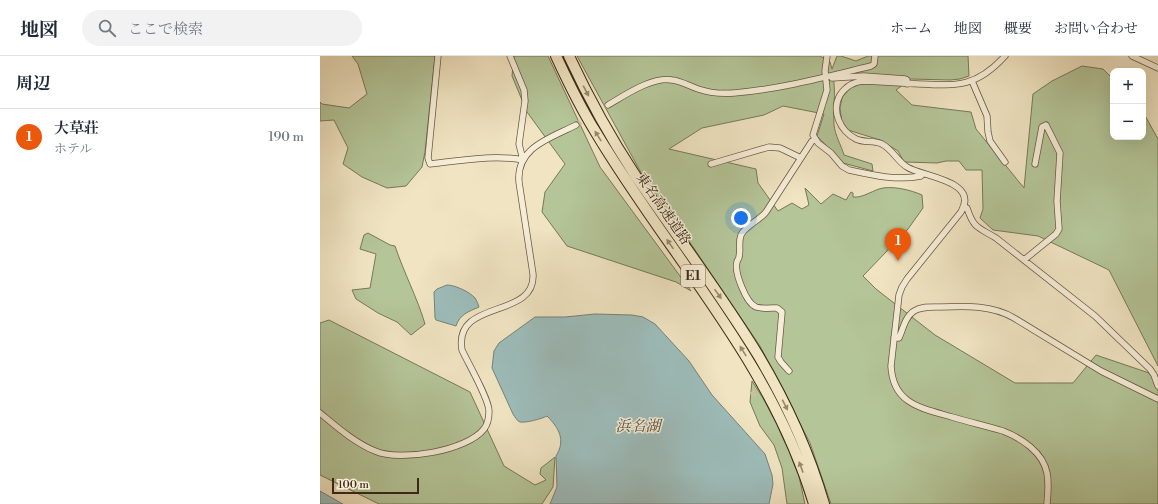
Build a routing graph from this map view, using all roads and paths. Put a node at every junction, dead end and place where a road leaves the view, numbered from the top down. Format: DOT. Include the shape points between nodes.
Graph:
graph roads {
  1 [pos="438,56"];
  2 [pos="510,56"];
  3 [pos="556,56"];
  4 [pos="569,56"];
  5 [pos="827,56"];
  6 [pos="875,56"];
  7 [pos="1005,56"];
  8 [pos="1132,56"];
  9 [pos="1158,68"];
  10 [pos="826,77"];
  11 [pos="972,81"];
  12 [pos="907,84"];
  13 [pos="608,104"];
  14 [pos="576,125"];
  15 [pos="815,140"];
  16 [pos="801,158"];
  17 [pos="523,160"];
  18 [pos="1005,162"];
  19 [pos="711,164"];
  20 [pos="1035,164"];
  21 [pos="922,173"];
  22 [pos="963,207"];
  23 [pos="1024,260"];
  24 [pos="894,338"];
  25 [pos="789,371"];
  26 [pos="1158,386"];
  27 [pos="1158,399"];
  28 [pos="320,413"];
  29 [pos="814,504"];
  30 [pos="824,504"];
  31 [pos="1047,504"];
  1 -- 17 [label="street" via="428,158 430,164 493,158"];
  2 -- 17 [label="street" via="524,90 519,144"];
  29 -- 3 [label="highway, 東名高速道路 / E1, one-way" via="788,432 762,381 618,168 572,91"];
  4 -- 30 [label="highway, 東名高速道路 / E1, one-way" via="613,140 726,306 771,378 809,456"];
  5 -- 10 [label="street"];
  6 -- 10 [label="street" via="872,65"];
  7 -- 11 [label="street" via="991,70"];
  8 -- 9 [label="street"];
  10 -- 12 [label="street" via="905,79"];
  10 -- 13 [label="street" via="793,85 725,94 706,92 673,80 662,79"];
  10 -- 15 [label="street" via="827,90 813,132"];
  11 -- 12 [label="street" via="947,86"];
  11 -- 18 [label="street" via="987,116 990,141"];
  12 -- 21 [label="street" via="866,81 852,84 839,97 836,113 841,125 853,137 884,145 906,167"];
  14 -- 17 [label="street" via="533,148"];
  15 -- 16 [label="street"];
  15 -- 21 [label="street" via="849,170 893,178 915,178"];
  16 -- 19 [label="street" via="780,148 769,147"];
  16 -- 25 [label="street" via="766,212 744,230 739,244 740,257 736,263 741,286 752,305 758,308 778,308 782,312 778,357"];
  17 -- 28 [label="street" via="519,178 533,274 532,286 522,299 469,322 461,341 462,350 488,405 488,420 484,429 475,437 442,450 408,456 389,456 362,444"];
  20 -- 23 [label="street" via="1042,127 1046,126 1060,153 1057,201 1059,229"];
  21 -- 22 [label="street" via="954,185 963,196"];
  22 -- 23 [label="street" via="976,227 996,238"];
  22 -- 24 [label="street" via="902,287"];
  23 -- 26 [label="street" via="1100,320 1152,372"];
  24 -- 27 [label="street" via="899,338 911,314 922,308 966,306 999,311 1101,371"];
  24 -- 31 [label="street" via="891,371 902,395 919,408 1003,431 1027,444 1040,457 1046,468"];
}
